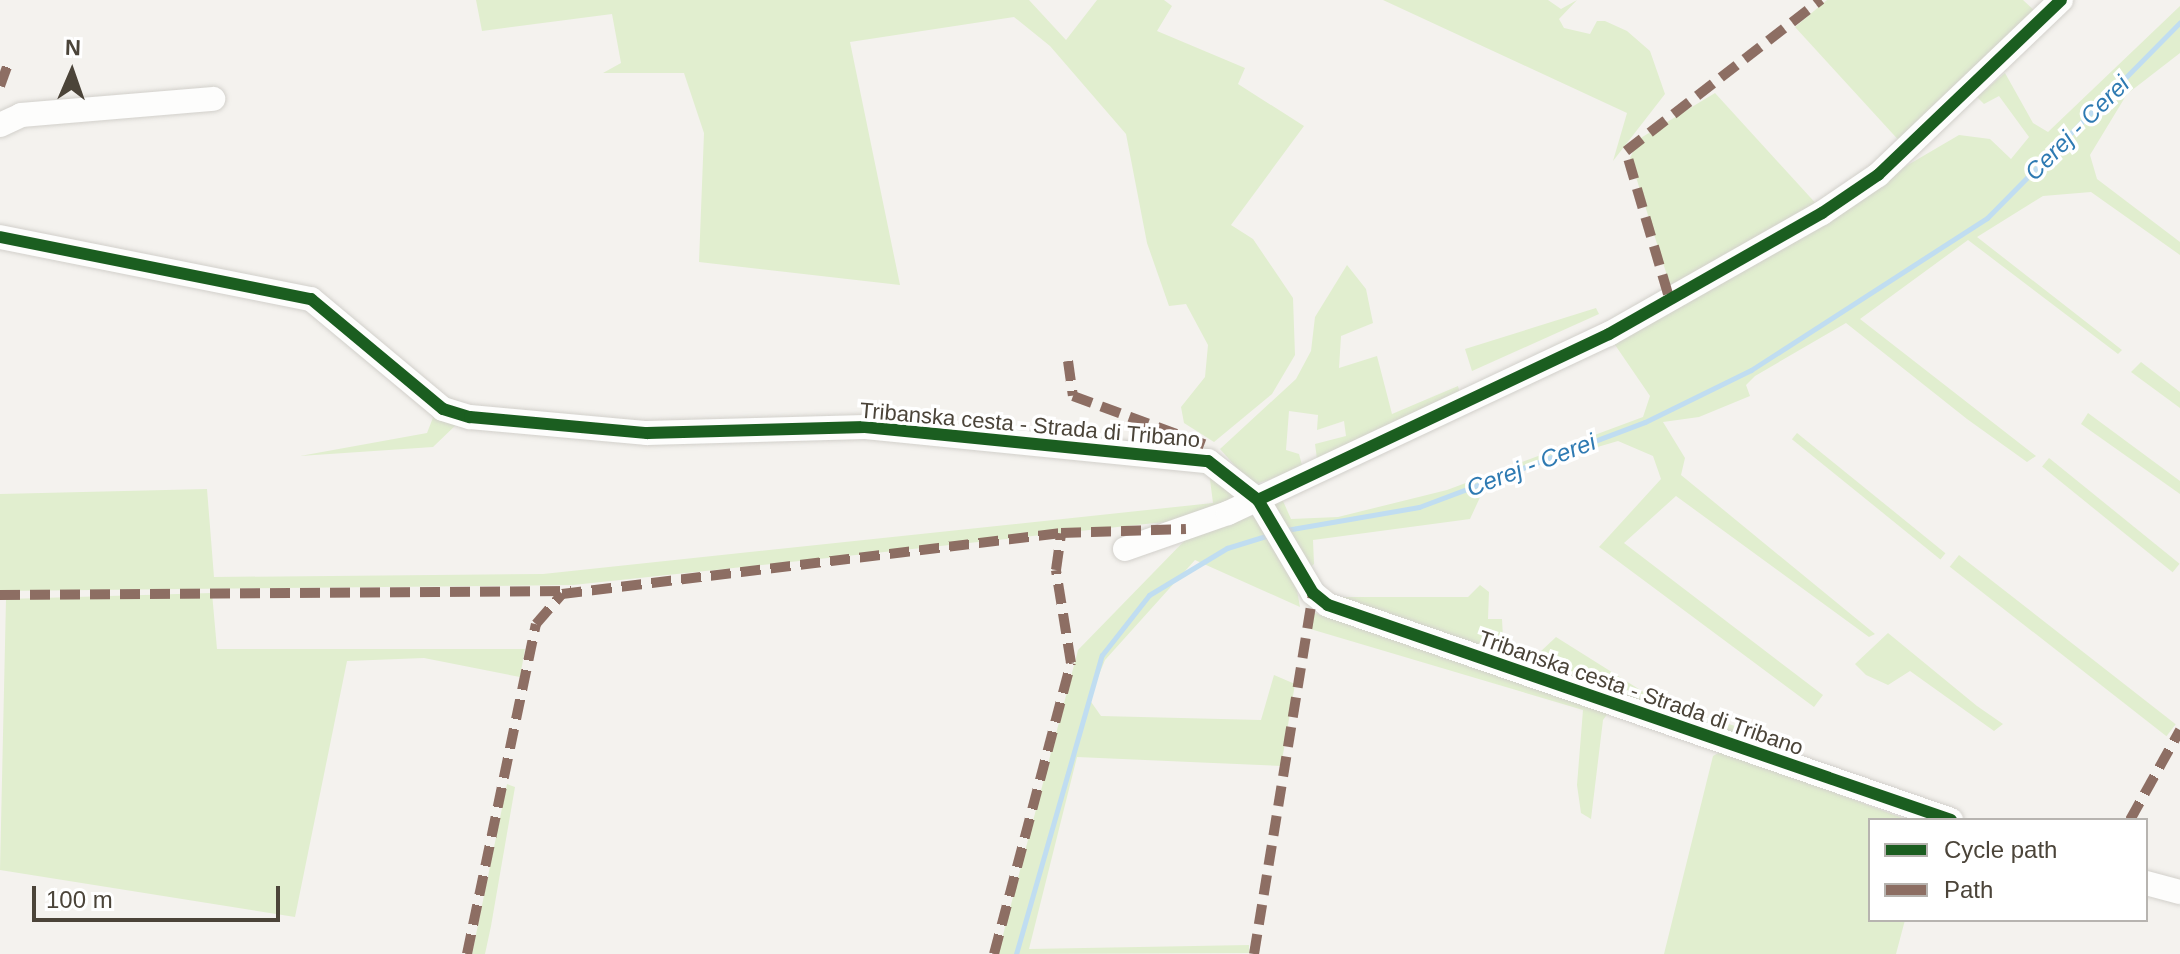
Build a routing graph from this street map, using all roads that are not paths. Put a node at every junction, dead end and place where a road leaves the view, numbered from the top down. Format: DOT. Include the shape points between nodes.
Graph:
graph roads {
  1 [pos="2061,0"];
  2 [pos="213,99"];
  3 [pos="0,125"];
  4 [pos="0,237"];
  5 [pos="1262,506"];
  6 [pos="1125,549"];
  7 [pos="1945,818"];
  8 [pos="2148,884"];
  9 [pos="2180,892"];
  1 -- 5 [label="street" via="1878,175 1822,213 1609,334"];
  2 -- 3 [label="street" via="21,115"];
  4 -- 5 [label="street, Tribanska cesta - Strada di Tribano" via="311,299 443,409 470,417 647,433 865,427 959,442 1154,453 1208,461"];
  5 -- 6 [label="street"];
  5 -- 7 [label="street, Tribanska cesta - Strada di Tribano" via="1295,564 1328,605"];
  8 -- 9 [label="street"];
}
